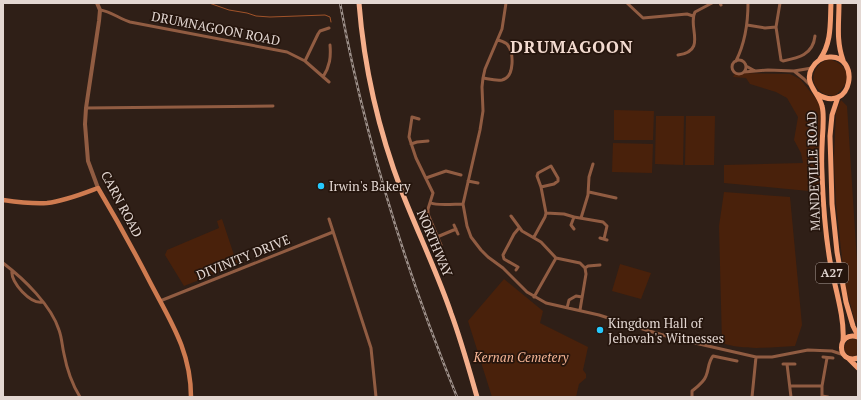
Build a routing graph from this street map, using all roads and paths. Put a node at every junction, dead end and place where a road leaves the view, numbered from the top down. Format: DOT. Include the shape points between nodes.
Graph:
graph roads {
  1 [pos="97,3"];
  2 [pos="359,3"];
  3 [pos="506,3"];
  4 [pos="627,3"];
  5 [pos="712,3"];
  6 [pos="748,3"];
  7 [pos="780,3"];
  8 [pos="831,3"];
  9 [pos="839,3"];
  10 [pos="100,10"];
  11 [pos="693,16"];
  12 [pos="747,25"];
  13 [pos="776,27"];
  14 [pos="329,28"];
  15 [pos="809,39"];
  16 [pos="498,40"];
  17 [pos="330,45"];
  18 [pos="741,50"];
  19 [pos="678,55"];
  20 [pos="820,59"];
  21 [pos="842,60"];
  22 [pos="305,61"];
  23 [pos="736,61"];
  24 [pos="741,61"];
  25 [pos="746,66"];
  26 [pos="812,68"];
  27 [pos="755,71"];
  28 [pos="794,71"];
  29 [pos="744,72"];
  30 [pos="323,77"];
  31 [pos="483,78"];
  32 [pos="329,82"];
  33 [pos="811,86"];
  34 [pos="817,94"];
  35 [pos="838,97"];
  36 [pos="273,106"];
  37 [pos="86,108"];
  38 [pos="419,118"];
  39 [pos="422,141"];
  40 [pos="428,141"];
  41 [pos="411,144"];
  42 [pos="422,146"];
  43 [pos="593,164"];
  44 [pos="458,168"];
  45 [pos="456,173"];
  46 [pos="461,175"];
  47 [pos="426,178"];
  48 [pos="468,181"];
  49 [pos="478,183"];
  50 [pos="541,187"];
  51 [pos="98,188"];
  52 [pos="589,192"];
  53 [pos="616,198"];
  54 [pos="3,200"];
  55 [pos="430,203"];
  56 [pos="463,204"];
  57 [pos="546,213"];
  58 [pos="511,216"];
  59 [pos="574,217"];
  60 [pos="581,218"];
  61 [pos="329,219"];
  62 [pos="454,225"];
  63 [pos="519,228"];
  64 [pos="456,229"];
  65 [pos="575,230"];
  66 [pos="334,232"];
  67 [pos="458,234"];
  68 [pos="437,237"];
  69 [pos="534,237"];
  70 [pos="604,239"];
  71 [pos="441,245"];
  72 [pos="556,258"];
  73 [pos="3,263"];
  74 [pos="600,265"];
  75 [pos="594,266"];
  76 [pos="584,268"];
  77 [pos="12,270"];
  78 [pos="516,270"];
  79 [pos="594,271"];
  80 [pos="534,297"];
  81 [pos="582,297"];
  82 [pos="160,301"];
  83 [pos="43,302"];
  84 [pos="567,308"];
  85 [pos="580,310"];
  86 [pos="858,337"];
  87 [pos="842,343"];
  88 [pos="832,351"];
  89 [pos="844,355"];
  90 [pos="756,357"];
  91 [pos="822,357"];
  92 [pos="828,358"];
  93 [pos="833,358"];
  94 [pos="858,358"];
  95 [pos="849,359"];
  96 [pos="731,360"];
  97 [pos="737,361"];
  98 [pos="731,364"];
  99 [pos="783,364"];
  100 [pos="787,364"];
  101 [pos="795,364"];
  102 [pos="858,368"];
  103 [pos="790,386"];
  104 [pos="822,386"];
  105 [pos="80,397"];
  106 [pos="191,397"];
  107 [pos="376,397"];
  108 [pos="477,397"];
  109 [pos="692,397"];
  110 [pos="752,397"];
  111 [pos="791,397"];
  112 [pos="822,397"];
  113 [pos="828,397"];
  1 -- 10 [label="street"];
  2 -- 108 [label="highway, NORTHWAY" via="369,75 384,138 402,192 452,314"];
  3 -- 16 [label="street" via="504,22"];
  4 -- 11 [label="street" via="643,18 687,14"];
  5 -- 11 [label="street" via="695,12"];
  6 -- 12 [label="street"];
  7 -- 13 [label="street"];
  8 -- 20 [label="main road" via="828,42 826,51"];
  9 -- 21 [label="main road, A27" via="838,46"];
  10 -- 22 [label="street, DRUMNAGOON ROAD" via="130,22 280,50"];
  10 -- 37 [label="street, CARN ROAD"];
  11 -- 19 [label="street" via="693,45 690,51"];
  12 -- 13 [label="street"];
  12 -- 18 [label="street"];
  13 -- 15 [label="street" via="780,57 783,60 803,56 813,46 814,38"];
  14 -- 22 [label="street" via="320,31"];
  16 -- 31 [label="street"];
  16 -- 31 [label="street" via="508,46 511,72 503,80"];
  17 -- 30 [label="street" via="331,57"];
  18 -- 23 [label="street"];
  18 -- 24 [label="street"];
  20 -- 21 [label="main road" via="832,57"];
  20 -- 26 [label="main road"];
  21 -- 35 [label="main road, A27" via="851,71 851,82 846,92"];
  22 -- 30 [label="street, DRUMNAGOON ROAD"];
  23 -- 24 [label="street"];
  23 -- 29 [label="street" via="733,64 734,71"];
  24 -- 25 [label="street"];
  25 -- 27 [label="street"];
  25 -- 29 [label="street"];
  26 -- 28 [label="street"];
  26 -- 33 [label="main road" via="809,77"];
  27 -- 28 [label="street"];
  27 -- 29 [label="street"];
  28 -- 33 [label="street"];
  30 -- 32 [label="street, DRUMNAGOON ROAD"];
  31 -- 48 [label="street" via="483,111"];
  33 -- 34 [label="main road, A27"];
  34 -- 35 [label="main road" via="828,99"];
  34 -- 87 [label="main road, MANDEVILLE ROAD / A27" via="823,109 824,204 830,258 843,322"];
  35 -- 86 [label="main road, MANDEVILLE ROAD / A27" via="832,115 830,136 832,204 845,294"];
  36 -- 37 [label="street"];
  37 -- 51 [label="street, CARN ROAD" via="84,124 88,161"];
  38 -- 41 [label="street" via="412,117 409,137"];
  39 -- 40 [label="street"];
  39 -- 41 [label="street"];
  39 -- 42 [label="street"];
  41 -- 47 [label="street"];
  43 -- 52 [label="street" via="589,177"];
  44 -- 45 [label="street"];
  45 -- 46 [label="street"];
  45 -- 47 [label="street" via="446,171"];
  47 -- 55 [label="street" via="433,194"];
  48 -- 49 [label="street"];
  48 -- 56 [label="street"];
  50 -- 50 [label="street" via="538,173 551,166 558,181"];
  50 -- 57 [label="street"];
  51 -- 54 [label="main road" via="82,195 47,203"];
  51 -- 82 [label="main road, CARN ROAD"];
  52 -- 53 [label="street" via="612,195"];
  52 -- 60 [label="street"];
  55 -- 56 [label="street" via="437,206"];
  55 -- 68 [label="street" via="428,214"];
  56 -- 80 [label="street" via="471,237 481,250"];
  57 -- 59 [label="street"];
  57 -- 69 [label="street"];
  58 -- 63 [label="street"];
  59 -- 60 [label="street"];
  59 -- 65 [label="street" via="571,225"];
  60 -- 70 [label="street" via="607,225"];
  61 -- 66 [label="street"];
  62 -- 64 [label="street"];
  63 -- 69 [label="street"];
  63 -- 78 [label="street" via="503,255 504,259 518,267"];
  64 -- 67 [label="street"];
  64 -- 68 [label="street"];
  66 -- 82 [label="street, DIVINITY DRIVE"];
  66 -- 107 [label="street" via="371,348"];
  68 -- 71 [label="street"];
  69 -- 72 [label="street"];
  72 -- 76 [label="street" via="580,263"];
  72 -- 80 [label="street"];
  73 -- 77 [label="street"];
  74 -- 75 [label="street"];
  75 -- 76 [label="street"];
  75 -- 79 [label="street"];
  76 -- 81 [label="street" via="586,274"];
  77 -- 83 [label="street"];
  77 -- 83 [label="street" via="12,276 20,289 32,300"];
  80 -- 84 [label="street"];
  81 -- 84 [label="street" via="576,296 569,300"];
  81 -- 85 [label="street"];
  82 -- 106 [label="main road, CARN ROAD" via="185,354 190,374"];
  83 -- 105 [label="street" via="58,325 68,371"];
  84 -- 85 [label="street"];
  85 -- 90 [label="street" via="652,332"];
  86 -- 87 [label="main road, A27" via="848,337"];
  87 -- 88 [label="street"];
  87 -- 89 [label="main road, A27" via="841,350"];
  88 -- 89 [label="street"];
  88 -- 90 [label="street" via="808,350 772,357"];
  89 -- 95 [label="main road"];
  90 -- 110 [label="street"];
  91 -- 92 [label="street"];
  92 -- 93 [label="street"];
  92 -- 104 [label="street"];
  94 -- 95 [label="main road"];
  95 -- 102 [label="main road"];
  96 -- 97 [label="street"];
  96 -- 98 [label="street"];
  96 -- 109 [label="street" via="713,356 706,376 692,391"];
  99 -- 100 [label="street"];
  100 -- 101 [label="street"];
  100 -- 103 [label="street"];
  103 -- 104 [label="street"];
  103 -- 111 [label="street"];
  104 -- 112 [label="street"];
  112 -- 113 [label="street"];
}
